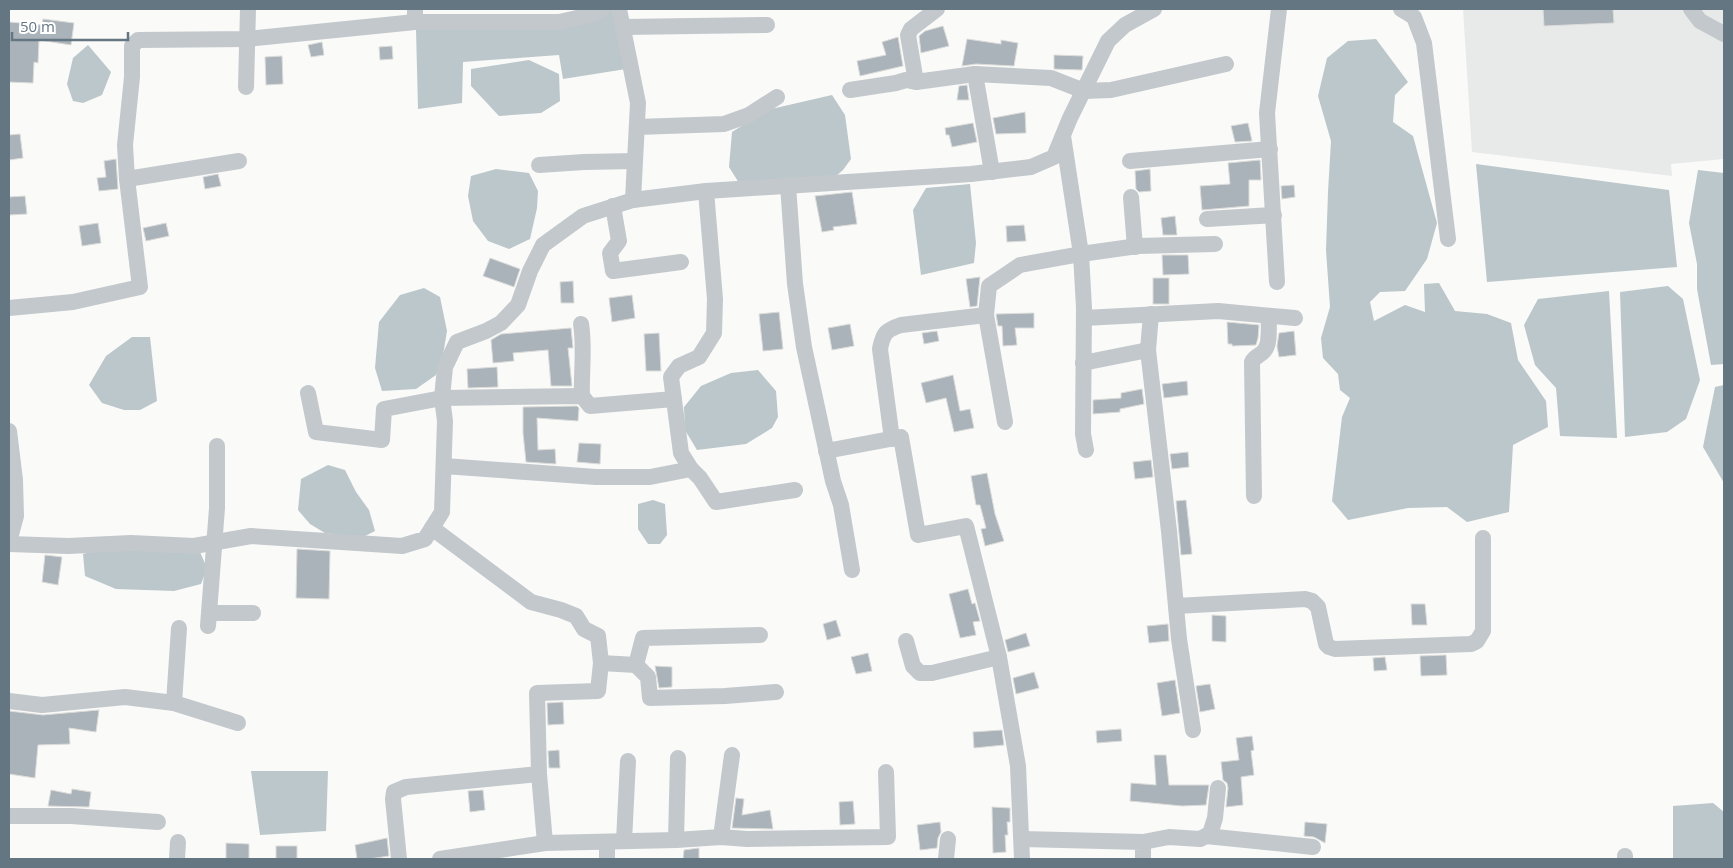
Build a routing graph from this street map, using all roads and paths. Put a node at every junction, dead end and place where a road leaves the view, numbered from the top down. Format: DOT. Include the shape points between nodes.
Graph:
graph roads {
  1 [pos="248,9"];
  2 [pos="602,9"];
  3 [pos="619,9"];
  4 [pos="937,9"];
  5 [pos="1154,9"];
  6 [pos="1279,9"];
  7 [pos="1401,9"];
  8 [pos="1691,9"];
  9 [pos="415,15"];
  10 [pos="767,25"];
  11 [pos="623,27"];
  12 [pos="1724,34"];
  13 [pos="247,39"];
  14 [pos="1226,64"];
  15 [pos="975,74"];
  16 [pos="916,82"];
  17 [pos="246,87"];
  18 [pos="850,90"];
  19 [pos="1084,92"];
  20 [pos="777,97"];
  21 [pos="637,127"];
  22 [pos="1063,136"];
  23 [pos="1270,149"];
  24 [pos="239,161"];
  25 [pos="635,161"];
  26 [pos="1130,161"];
  27 [pos="539,165"];
  28 [pos="992,172"];
  29 [pos="127,179"];
  30 [pos="788,185"];
  31 [pos="706,191"];
  32 [pos="1131,197"];
  33 [pos="633,200"];
  34 [pos="613,206"];
  35 [pos="1274,215"];
  36 [pos="1208,219"];
  37 [pos="1448,239"];
  38 [pos="1215,244"];
  39 [pos="1134,247"];
  40 [pos="1081,254"];
  41 [pos="681,262"];
  42 [pos="1278,282"];
  43 [pos="9,308"];
  44 [pos="1151,314"];
  45 [pos="986,315"];
  46 [pos="1269,316"];
  47 [pos="1084,318"];
  48 [pos="1295,318"];
  49 [pos="581,324"];
  50 [pos="1148,350"];
  51 [pos="1084,363"];
  52 [pos="308,393"];
  53 [pos="582,396"];
  54 [pos="442,398"];
  55 [pos="674,399"];
  56 [pos="1005,422"];
  57 [pos="9,431"];
  58 [pos="892,439"];
  59 [pos="217,446"];
  60 [pos="1086,450"];
  61 [pos="826,451"];
  62 [pos="444,466"];
  63 [pos="691,469"];
  64 [pos="795,490"];
  65 [pos="1254,496"];
  66 [pos="432,528"];
  67 [pos="1483,538"];
  68 [pos="213,542"];
  69 [pos="9,543"];
  70 [pos="852,570"];
  71 [pos="1176,606"];
  72 [pos="253,613"];
  73 [pos="179,628"];
  74 [pos="760,634"];
  75 [pos="906,642"];
  76 [pos="999,657"];
  77 [pos="601,663"];
  78 [pos="636,664"];
  79 [pos="776,692"];
  80 [pos="9,701"];
  81 [pos="174,703"];
  82 [pos="238,723"];
  83 [pos="1193,730"];
  84 [pos="732,755"];
  85 [pos="678,758"];
  86 [pos="628,761"];
  87 [pos="886,772"];
  88 [pos="539,774"];
  89 [pos="1218,788"];
  90 [pos="9,816"];
  91 [pos="158,822"];
  92 [pos="1206,836"];
  93 [pos="722,837"];
  94 [pos="948,839"];
  95 [pos="1022,839"];
  96 [pos="676,840"];
  97 [pos="624,841"];
  98 [pos="178,842"];
  99 [pos="607,842"];
  100 [pos="1143,842"];
  101 [pos="545,843"];
  102 [pos="1312,847"];
  103 [pos="517,854"];
  104 [pos="177,859"];
  105 [pos="399,859"];
  106 [pos="440,859"];
  107 [pos="607,859"];
  108 [pos="946,859"];
  109 [pos="1022,859"];
  110 [pos="1143,859"];
  1 -- 13 [label="street"];
  2 -- 9 [label="street" via="559,22"];
  3 -- 11 [label="street"];
  4 -- 16 [label="street" via="908,35"];
  5 -- 19 [label="street" via="1125,25 1108,41"];
  6 -- 23 [label="street" via="1267,113"];
  7 -- 37 [label="street" via="1414,17 1424,43"];
  8 -- 12 [label="street" via="1700,21"];
  9 -- 13 [label="street"];
  10 -- 11 [label="street"];
  11 -- 21 [label="street" via="638,104"];
  13 -- 17 [label="street"];
  13 -- 29 [label="street" via="134,42 125,145"];
  14 -- 19 [label="street" via="1111,90"];
  15 -- 16 [label="street"];
  15 -- 19 [label="street" via="1051,78"];
  15 -- 28 [label="street"];
  16 -- 18 [label="street" via="906,80"];
  19 -- 22 [label="street"];
  20 -- 21 [label="street" via="749,115 724,124"];
  21 -- 25 [label="street"];
  22 -- 28 [label="street" via="1054,157 1031,167"];
  22 -- 40 [label="street"];
  23 -- 26 [label="street"];
  23 -- 35 [label="street"];
  24 -- 29 [label="street"];
  25 -- 27 [label="street"];
  25 -- 33 [label="street"];
  28 -- 30 [label="street"];
  29 -- 43 [label="street" via="140,287 72,302"];
  30 -- 31 [label="street"];
  30 -- 61 [label="street" via="795,284 804,348"];
  31 -- 33 [label="street"];
  31 -- 55 [label="street" via="715,298 714,334 699,357 679,366 670,378"];
  32 -- 39 [label="street"];
  33 -- 34 [label="street"];
  34 -- 41 [label="street" via="619,241 610,253 613,271"];
  34 -- 54 [label="street" via="583,216 542,245 518,305 501,323 457,342 445,367"];
  35 -- 36 [label="street"];
  35 -- 42 [label="street"];
  38 -- 39 [label="street"];
  39 -- 40 [label="street"];
  40 -- 45 [label="street" via="1020,265 989,286"];
  40 -- 47 [label="street"];
  44 -- 46 [label="street" via="1218,311"];
  44 -- 47 [label="street"];
  44 -- 50 [label="street"];
  45 -- 56 [label="street"];
  45 -- 58 [label="street" via="901,325 889,329 882,338 881,365"];
  46 -- 48 [label="street"];
  46 -- 65 [label="street" via="1267,346 1252,362"];
  47 -- 51 [label="street"];
  49 -- 53 [label="street" via="584,339"];
  50 -- 51 [label="street"];
  50 -- 71 [label="street"];
  51 -- 60 [label="street" via="1083,434"];
  52 -- 54 [label="street" via="316,432 382,440 384,409"];
  53 -- 54 [label="street"];
  53 -- 55 [label="street" via="590,406"];
  54 -- 62 [label="street" via="446,421"];
  55 -- 63 [label="street" via="681,453"];
  57 -- 69 [label="street" via="16,516"];
  58 -- 61 [label="street"];
  58 -- 76 [label="street" via="901,437 918,534 966,526"];
  59 -- 68 [label="street" via="217,508"];
  61 -- 70 [label="street" via="841,505"];
  62 -- 63 [label="street" via="605,477 650,477"];
  62 -- 66 [label="street" via="442,512"];
  63 -- 64 [label="street" via="716,502"];
  66 -- 68 [label="street" via="425,539 402,546 251,536"];
  66 -- 77 [label="street" via="531,602 576,616 584,630 598,636"];
  67 -- 71 [label="street" via="1483,631 1472,644 1335,649 1326,644 1318,608 1312,601"];
  68 -- 69 [label="street" via="194,546"];
  68 -- 72 [label="street" via="208,619"];
  71 -- 83 [label="street"];
  73 -- 81 [label="street"];
  74 -- 78 [label="street" via="644,638"];
  75 -- 76 [label="street" via="913,666 920,673"];
  76 -- 95 [label="street" via="1018,766"];
  77 -- 78 [label="street"];
  77 -- 88 [label="street" via="598,691 537,693"];
  78 -- 79 [label="street" via="648,677 650,698"];
  80 -- 81 [label="street" via="42,705 125,697"];
  81 -- 82 [label="street"];
  84 -- 93 [label="street"];
  85 -- 96 [label="street"];
  86 -- 97 [label="street"];
  87 -- 93 [label="street" via="888,837"];
  88 -- 101 [label="street"];
  88 -- 105 [label="street" via="406,787 394,792"];
  89 -- 92 [label="street" via="1214,825"];
  90 -- 91 [label="street"];
  92 -- 100 [label="street" via="1200,839 1158,838"];
  92 -- 102 [label="street"];
  93 -- 96 [label="street"];
  94 -- 108 [label="street"];
  95 -- 100 [label="street"];
  95 -- 109 [label="street"];
  96 -- 97 [label="street"];
  97 -- 99 [label="street"];
  98 -- 104 [label="street"];
  99 -- 101 [label="street"];
  99 -- 107 [label="street"];
  100 -- 110 [label="street"];
  101 -- 103 [label="street"];
  103 -- 106 [label="street"];
}
